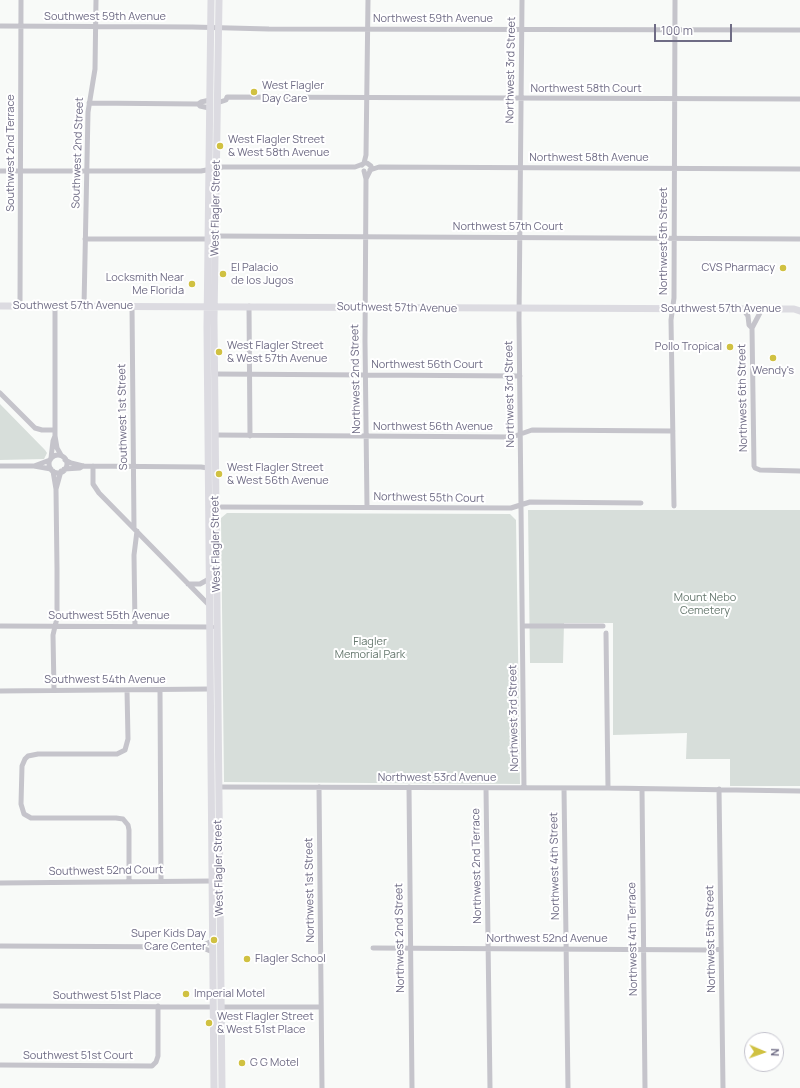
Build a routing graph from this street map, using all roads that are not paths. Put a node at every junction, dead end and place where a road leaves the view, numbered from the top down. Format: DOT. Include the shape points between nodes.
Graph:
graph roads {
  1 [pos="21,0"];
  2 [pos="96,0"];
  3 [pos="211,0"];
  4 [pos="219,0"];
  5 [pos="368,0"];
  6 [pos="522,0"];
  7 [pos="675,0"];
  8 [pos="0,26"];
  9 [pos="21,26"];
  10 [pos="95,26"];
  11 [pos="215,27"];
  12 [pos="368,29"];
  13 [pos="522,29"];
  14 [pos="675,30"];
  15 [pos="800,30"];
  16 [pos="217,92"];
  17 [pos="227,97"];
  18 [pos="367,98"];
  19 [pos="521,98"];
  20 [pos="675,99"];
  21 [pos="210,100"];
  22 [pos="800,100"];
  23 [pos="217,102"];
  24 [pos="89,103"];
  25 [pos="198,104"];
  26 [pos="209,108"];
  27 [pos="366,164"];
  28 [pos="355,167"];
  29 [pos="379,167"];
  30 [pos="520,168"];
  31 [pos="674,168"];
  32 [pos="212,169"];
  33 [pos="800,169"];
  34 [pos="0,171"];
  35 [pos="21,171"];
  36 [pos="87,171"];
  37 [pos="366,171"];
  38 [pos="215,236"];
  39 [pos="366,237"];
  40 [pos="520,238"];
  41 [pos="674,238"];
  42 [pos="85,239"];
  43 [pos="207,239"];
  44 [pos="800,239"];
  45 [pos="0,306"];
  46 [pos="20,306"];
  47 [pos="55,306"];
  48 [pos="84,306"];
  49 [pos="132,306"];
  50 [pos="210,306"];
  51 [pos="249,306"];
  52 [pos="365,308"];
  53 [pos="672,308"];
  54 [pos="520,309"];
  55 [pos="743,309"];
  56 [pos="762,309"];
  57 [pos="798,309"];
  58 [pos="752,328"];
  59 [pos="215,374"];
  60 [pos="249,374"];
  61 [pos="365,375"];
  62 [pos="520,376"];
  63 [pos="0,393"];
  64 [pos="208,422"];
  65 [pos="55,430"];
  66 [pos="673,431"];
  67 [pos="521,434"];
  68 [pos="215,435"];
  69 [pos="55,436"];
  70 [pos="250,436"];
  71 [pos="366,437"];
  72 [pos="61,456"];
  73 [pos="50,459"];
  74 [pos="65,460"];
  75 [pos="0,466"];
  76 [pos="34,466"];
  77 [pos="83,466"];
  78 [pos="93,466"];
  79 [pos="134,466"];
  80 [pos="208,468"];
  81 [pos="52,470"];
  82 [pos="63,470"];
  83 [pos="800,470"];
  84 [pos="216,481"];
  85 [pos="56,489"];
  86 [pos="641,503"];
  87 [pos="521,505"];
  88 [pos="674,506"];
  89 [pos="216,507"];
  90 [pos="367,507"];
  91 [pos="135,529"];
  92 [pos="209,579"];
  93 [pos="188,584"];
  94 [pos="209,606"];
  95 [pos="217,616"];
  96 [pos="0,626"];
  97 [pos="55,626"];
  98 [pos="135,626"];
  99 [pos="523,626"];
  100 [pos="603,626"];
  101 [pos="213,627"];
  102 [pos="606,633"];
  103 [pos="210,689"];
  104 [pos="54,690"];
  105 [pos="127,690"];
  106 [pos="160,690"];
  107 [pos="0,691"];
  108 [pos="214,722"];
  109 [pos="215,787"];
  110 [pos="319,787"];
  111 [pos="409,787"];
  112 [pos="486,788"];
  113 [pos="524,788"];
  114 [pos="564,788"];
  115 [pos="608,788"];
  116 [pos="642,789"];
  117 [pos="719,790"];
  118 [pos="800,791"];
  119 [pos="162,880"];
  120 [pos="129,881"];
  121 [pos="212,881"];
  122 [pos="0,883"];
  123 [pos="220,902"];
  124 [pos="212,941"];
  125 [pos="0,946"];
  126 [pos="200,947"];
  127 [pos="373,948"];
  128 [pos="411,948"];
  129 [pos="488,948"];
  130 [pos="721,948"];
  131 [pos="566,949"];
  132 [pos="644,950"];
  133 [pos="213,952"];
  134 [pos="0,1006"];
  135 [pos="158,1006"];
  136 [pos="217,1007"];
  137 [pos="321,1007"];
  138 [pos="0,1065"];
  139 [pos="214,1088"];
  140 [pos="222,1088"];
  141 [pos="322,1088"];
  142 [pos="412,1088"];
  143 [pos="490,1088"];
  144 [pos="568,1088"];
  145 [pos="645,1088"];
  146 [pos="723,1088"];
  1 -- 9 [label="street, Southwest 2nd Terrace"];
  2 -- 10 [label="street, Southwest 2nd Street"];
  3 -- 11 [label="main road, West Flagler Street"];
  4 -- 11 [label="main road, West Flagler Street"];
  5 -- 12 [label="street, Northwest 2nd Street"];
  6 -- 13 [label="street, Northwest 3rd Street"];
  7 -- 14 [label="street, Northwest 5th Street"];
  8 -- 9 [label="street, Southwest 59th Avenue"];
  9 -- 10 [label="street, Southwest 59th Avenue"];
  9 -- 35 [label="street, Southwest 2nd Terrace"];
  10 -- 11 [label="street, Southwest 59th Avenue"];
  10 -- 24 [label="street, Southwest 2nd Street" via="95,69"];
  11 -- 12 [label="street, Northwest 59th Avenue"];
  11 -- 16 [label="main road, West Flagler Street"];
  11 -- 21 [label="main road, West Flagler Street"];
  12 -- 13 [label="street, Northwest 59th Avenue"];
  12 -- 18 [label="street, Northwest 2nd Street"];
  13 -- 14 [label="street, Northwest 59th Avenue"];
  13 -- 19 [label="street, Northwest 3rd Street"];
  14 -- 15 [label="street, Northwest 59th Avenue"];
  14 -- 20 [label="street, Northwest 5th Street"];
  16 -- 17 [label="street, Northwest 58th Court"];
  16 -- 23 [label="main road, West Flagler Street"];
  17 -- 18 [label="street, Northwest 58th Court"];
  17 -- 23 [label="street, Northwest 58th Court" via="226,100"];
  18 -- 19 [label="street, Northwest 58th Court"];
  18 -- 27 [label="street, Northwest 2nd Street"];
  19 -- 20 [label="street, Northwest 58th Court"];
  19 -- 30 [label="street, Northwest 3rd Street"];
  20 -- 22 [label="street, Northwest 58th Court"];
  20 -- 31 [label="street, Northwest 5th Street"];
  21 -- 25 [label="street"];
  21 -- 26 [label="main road, West Flagler Street"];
  23 -- 32 [label="main road, West Flagler Street"];
  24 -- 25 [label="street"];
  24 -- 36 [label="street, Southwest 2nd Street"];
  25 -- 26 [label="street"];
  26 -- 32 [label="main road, West Flagler Street"];
  27 -- 28 [label="street"];
  27 -- 29 [label="street, Northwest 58th Avenue"];
  27 -- 37 [label="street, Northwest 2nd Street" via="362,167"];
  27 -- 37 [label="street, Northwest 2nd Street" via="371,168"];
  28 -- 32 [label="street"];
  28 -- 37 [label="street"];
  29 -- 30 [label="street, Northwest 58th Avenue"];
  29 -- 37 [label="street, Northwest 58th Avenue"];
  30 -- 31 [label="street, Northwest 58th Avenue"];
  30 -- 40 [label="street, Northwest 3rd Street"];
  31 -- 33 [label="street, Northwest 58th Avenue"];
  31 -- 41 [label="street, Northwest 5th Street"];
  32 -- 36 [label="street"];
  32 -- 38 [label="main road, West Flagler Street"];
  32 -- 43 [label="main road, West Flagler Street"];
  34 -- 35 [label="street"];
  35 -- 36 [label="street"];
  35 -- 46 [label="street, Southwest 2nd Terrace"];
  36 -- 42 [label="street, Southwest 2nd Street"];
  37 -- 39 [label="street, Northwest 2nd Street"];
  38 -- 39 [label="street, Northwest 57th Court"];
  38 -- 50 [label="main road, West Flagler Street"];
  39 -- 40 [label="street, Northwest 57th Court"];
  39 -- 52 [label="street, Northwest 2nd Street"];
  40 -- 41 [label="street, Northwest 57th Court"];
  40 -- 54 [label="street, Northwest 3rd Street"];
  41 -- 44 [label="street, Northwest 57th Court"];
  41 -- 53 [label="street, Northwest 5th Street"];
  42 -- 43 [label="street"];
  42 -- 48 [label="street, Southwest 2nd Street"];
  43 -- 50 [label="main road, West Flagler Street"];
  45 -- 46 [label="main road, Southwest 57th Avenue"];
  46 -- 47 [label="main road, Southwest 57th Avenue"];
  47 -- 48 [label="main road, Southwest 57th Avenue"];
  47 -- 65 [label="street"];
  48 -- 49 [label="main road, Southwest 57th Avenue"];
  49 -- 50 [label="main road, Southwest 57th Avenue"];
  49 -- 79 [label="street, Southwest 1st Street"];
  50 -- 51 [label="main road, Southwest 57th Avenue"];
  50 -- 59 [label="main road, West Flagler Street"];
  50 -- 64 [label="main road, West Flagler Street"];
  51 -- 52 [label="main road, Southwest 57th Avenue"];
  51 -- 60 [label="street"];
  52 -- 54 [label="main road, Southwest 57th Avenue"];
  52 -- 61 [label="street, Northwest 2nd Street"];
  53 -- 54 [label="main road, Southwest 57th Avenue"];
  53 -- 55 [label="main road, Southwest 57th Avenue"];
  53 -- 66 [label="street, Northwest 5th Street"];
  54 -- 62 [label="street, Northwest 3rd Street"];
  55 -- 56 [label="main road, Southwest 57th Avenue"];
  55 -- 58 [label="street, Northwest 6th Street"];
  56 -- 57 [label="main road, Southwest 57th Avenue"];
  56 -- 58 [label="street, Northwest 6th Street"];
  58 -- 83 [label="street, Northwest 6th Street" via="753,464 760,470"];
  59 -- 60 [label="street, Northwest 56th Court"];
  59 -- 68 [label="main road, West Flagler Street"];
  60 -- 61 [label="street, Northwest 56th Court"];
  60 -- 70 [label="street"];
  61 -- 62 [label="street, Northwest 56th Court"];
  61 -- 71 [label="street, Northwest 2nd Street"];
  62 -- 67 [label="street, Northwest 3rd Street"];
  63 -- 65 [label="street" via="34,427"];
  64 -- 68 [label="main road"];
  64 -- 80 [label="main road, West Flagler Street"];
  65 -- 69 [label="street"];
  66 -- 67 [label="street, Northwest 56th Avenue" via="532,430"];
  66 -- 88 [label="street, Northwest 5th Street"];
  67 -- 71 [label="street, Northwest 56th Avenue" via="512,437"];
  67 -- 87 [label="street, Northwest 3rd Street"];
  68 -- 70 [label="street, Northwest 56th Avenue"];
  68 -- 84 [label="main road, West Flagler Street"];
  69 -- 72 [label="street"];
  69 -- 73 [label="street"];
  70 -- 71 [label="street, Northwest 56th Avenue"];
  71 -- 90 [label="street, Northwest 2nd Street"];
  72 -- 73 [label="street" via="55,455"];
  72 -- 74 [label="street"];
  73 -- 76 [label="street"];
  73 -- 81 [label="street"];
  74 -- 77 [label="street"];
  74 -- 82 [label="street"];
  75 -- 76 [label="street"];
  76 -- 81 [label="street"];
  77 -- 78 [label="street"];
  77 -- 82 [label="street"];
  78 -- 79 [label="street"];
  78 -- 91 [label="street" via="93,484 96,490"];
  79 -- 80 [label="street"];
  79 -- 91 [label="street, Southwest 1st Street"];
  80 -- 84 [label="main road"];
  80 -- 92 [label="main road, West Flagler Street"];
  81 -- 82 [label="street"];
  81 -- 85 [label="street"];
  82 -- 85 [label="street"];
  84 -- 89 [label="main road, West Flagler Street"];
  85 -- 97 [label="street"];
  86 -- 87 [label="street, Northwest 55th Court" via="530,502"];
  87 -- 90 [label="street, Northwest 55th Court" via="511,508"];
  87 -- 99 [label="street, Northwest 3rd Street"];
  89 -- 90 [label="street, Northwest 55th Court"];
  89 -- 95 [label="main road, West Flagler Street"];
  91 -- 93 [label="street"];
  91 -- 98 [label="street, Southwest 1st Street"];
  92 -- 93 [label="street" via="200,584"];
  92 -- 94 [label="main road, West Flagler Street"];
  93 -- 94 [label="street"];
  94 -- 95 [label="main road"];
  94 -- 101 [label="main road, West Flagler Street"];
  95 -- 101 [label="main road, West Flagler Street"];
  96 -- 97 [label="street, Southwest 55th Avenue"];
  97 -- 98 [label="street, Southwest 55th Avenue"];
  97 -- 104 [label="street"];
  98 -- 101 [label="street, Southwest 55th Avenue"];
  99 -- 100 [label="street"];
  99 -- 113 [label="street, Northwest 3rd Street"];
  101 -- 103 [label="main road, West Flagler Street"];
  101 -- 108 [label="main road, West Flagler Street"];
  102 -- 115 [label="street"];
  103 -- 106 [label="street, Southwest 54th Avenue"];
  103 -- 108 [label="main road, West Flagler Street"];
  104 -- 105 [label="street, Southwest 54th Avenue"];
  104 -- 107 [label="street, Southwest 54th Avenue"];
  105 -- 106 [label="street, Southwest 54th Avenue"];
  105 -- 120 [label="street" via="128,740 125,750 117,754 28,756 22,769 21,804 26,816 36,818 116,818 125,821 129,830"];
  106 -- 119 [label="street"];
  108 -- 109 [label="main road, West Flagler Street"];
  108 -- 109 [label="main road, West Flagler Street" via="211,770"];
  109 -- 110 [label="street, Northwest 53rd Avenue"];
  109 -- 121 [label="main road, West Flagler Street"];
  109 -- 123 [label="main road, West Flagler Street" via="219,801"];
  110 -- 111 [label="street, Northwest 53rd Avenue"];
  110 -- 137 [label="street, Northwest 1st Street"];
  111 -- 112 [label="street, Northwest 53rd Avenue"];
  111 -- 128 [label="street, Northwest 2nd Street"];
  112 -- 113 [label="street, Northwest 53rd Avenue"];
  112 -- 129 [label="street, Northwest 2nd Terrace"];
  113 -- 114 [label="street, Northwest 53rd Avenue"];
  114 -- 115 [label="street, Northwest 53rd Avenue"];
  114 -- 131 [label="street, Northwest 4th Street"];
  115 -- 116 [label="street, Northwest 53rd Avenue"];
  116 -- 117 [label="street, Northwest 53rd Avenue"];
  116 -- 132 [label="street, Northwest 4th Terrace"];
  117 -- 118 [label="street, Northwest 53rd Avenue"];
  117 -- 130 [label="street, Northwest 5th Street"];
  119 -- 120 [label="street, Southwest 52nd Court"];
  119 -- 121 [label="street, Southwest 52nd Court"];
  120 -- 122 [label="street, Southwest 52nd Court"];
  121 -- 123 [label="main road"];
  121 -- 124 [label="main road, West Flagler Street"];
  123 -- 136 [label="main road, West Flagler Street"];
  124 -- 126 [label="street"];
  124 -- 133 [label="main road, West Flagler Street"];
  125 -- 126 [label="street"];
  126 -- 133 [label="street"];
  127 -- 128 [label="street, Northwest 52nd Avenue"];
  128 -- 129 [label="street, Northwest 52nd Avenue"];
  128 -- 142 [label="street, Northwest 2nd Street"];
  129 -- 131 [label="street, Northwest 52nd Avenue"];
  129 -- 143 [label="street, Northwest 2nd Terrace"];
  130 -- 132 [label="street, Northwest 52nd Avenue"];
  130 -- 146 [label="street, Northwest 5th Street"];
  131 -- 132 [label="street, Northwest 52nd Avenue"];
  131 -- 144 [label="street, Northwest 4th Street"];
  132 -- 145 [label="street, Northwest 4th Terrace"];
  133 -- 136 [label="main road, West Flagler Street" via="213,990"];
  134 -- 135 [label="street, Southwest 51st Place"];
  135 -- 136 [label="street, Southwest 51st Place"];
  135 -- 138 [label="street, Southwest 51st Court" via="158,1053 155,1064"];
  136 -- 137 [label="street, Southwest 51st Place"];
  136 -- 139 [label="main road, West Flagler Street"];
  136 -- 140 [label="main road, West Flagler Street"];
  137 -- 141 [label="street, Northwest 1st Street"];
}
